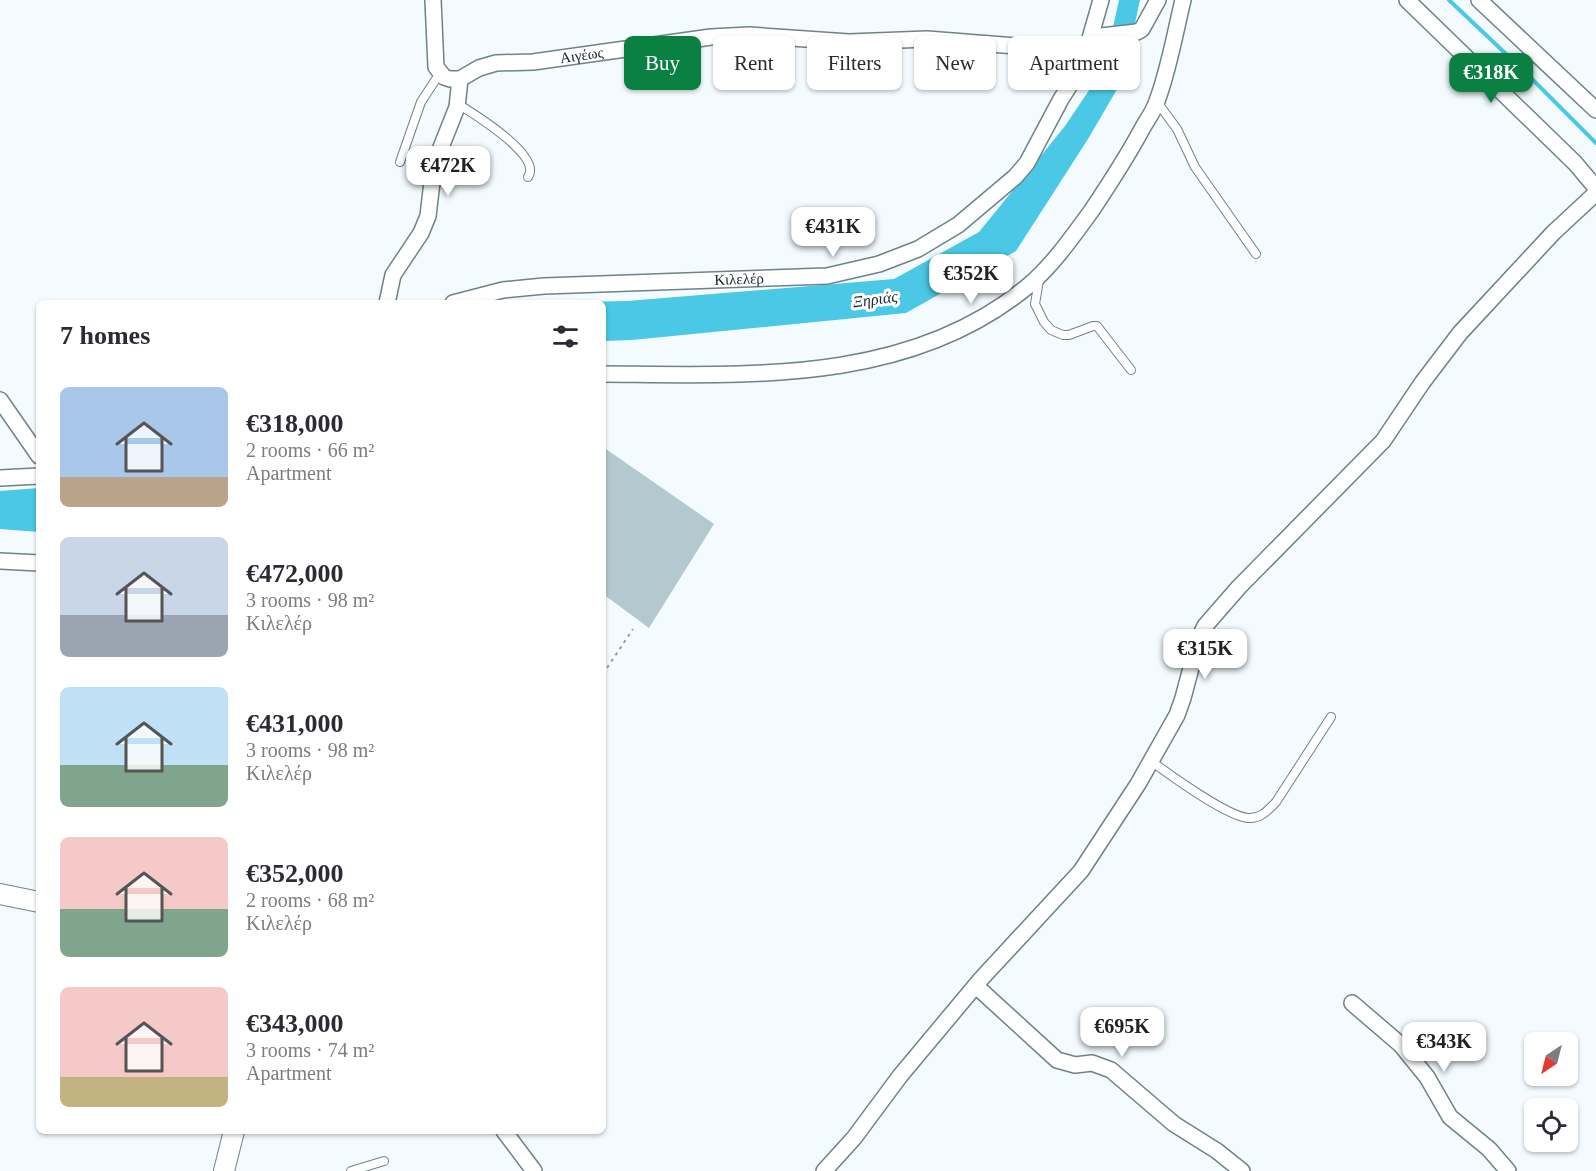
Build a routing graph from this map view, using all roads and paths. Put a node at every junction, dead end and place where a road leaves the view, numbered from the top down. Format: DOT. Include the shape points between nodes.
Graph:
graph roads {
  1 [pos="433,0"];
  2 [pos="1101,0"];
  3 [pos="1158,0"];
  4 [pos="1183,0"];
  5 [pos="1407,0"];
  6 [pos="1479,0"];
  7 [pos="1092,36"];
  8 [pos="1118,36"];
  9 [pos="1008,45"];
  10 [pos="440,73"];
  11 [pos="460,79"];
  12 [pos="1067,90"];
  13 [pos="457,103"];
  14 [pos="1160,105"];
  15 [pos="1596,110"];
  16 [pos="400,162"];
  17 [pos="528,177"];
  18 [pos="1596,188"];
  19 [pos="1596,193"];
  20 [pos="1256,254"];
  21 [pos="1039,275"];
  22 [pos="388,300"];
  23 [pos="464,300"];
  24 [pos="1131,370"];
  25 [pos="606,374"];
  26 [pos="0,400"];
  27 [pos="36,452"];
  28 [pos="36,476"];
  29 [pos="0,478"];
  30 [pos="0,561"];
  31 [pos="36,564"];
  32 [pos="633,629"];
  33 [pos="606,670"];
  34 [pos="1331,717"];
  35 [pos="1151,761"];
  36 [pos="0,894"];
  37 [pos="36,901"];
  38 [pos="976,987"];
  39 [pos="1352,1004"];
  40 [pos="233,1134"];
  41 [pos="506,1134"];
  42 [pos="384,1161"];
  43 [pos="225,1171"];
  44 [pos="351,1171"];
  45 [pos="534,1171"];
  46 [pos="824,1171"];
  47 [pos="1242,1171"];
  48 [pos="1508,1171"];
  1 -- 10 [label="street" via="435,59"];
  2 -- 7 [label="street, Κιλελέρ"];
  3 -- 8 [label="street, Αιγέως" via="1142,29"];
  4 -- 14 [label="street"];
  5 -- 18 [label="street"];
  6 -- 15 [label="street"];
  9 -- 11 [label="street, Αιγέως" via="918,38 849,42 733,35 533,62 496,63"];
  10 -- 11 [label="street"];
  10 -- 16 [label="lane" via="421,102"];
  11 -- 13 [label="street"];
  12 -- 23 [label="street, Κιλελέρ" via="1027,163 1015,177 948,233 895,259 827,276 537,286"];
  13 -- 17 [label="lane" via="514,143 532,166"];
  13 -- 22 [label="street" via="434,165 428,216 393,275"];
  14 -- 20 [label="lane" via="1177,129 1195,167"];
  14 -- 21 [label="street" via="1083,222"];
  19 -- 35 [label="street" via="1460,333 1383,441 1205,626 1177,715"];
  21 -- 24 [label="lane" via="1035,304 1044,322 1063,335 1097,326"];
  21 -- 25 [label="street" via="991,313 957,332 892,355 792,372"];
  26 -- 27 [label="street"];
  28 -- 29 [label="street"];
  30 -- 31 [label="street"];
  32 -- 33 [label="path"];
  34 -- 35 [label="lane" via="1276,802 1257,817 1233,812"];
  35 -- 38 [label="street" via="1076,879"];
  36 -- 37 [label="street"];
  38 -- 46 [label="street"];
  38 -- 47 [label="street" via="1052,1056 1065,1063 1092,1063 1111,1070 1174,1124"];
  39 -- 48 [label="street" via="1401,1045 1427,1077 1450,1117 1489,1149"];
  40 -- 43 [label="street"];
  41 -- 45 [label="street"];
  42 -- 44 [label="lane"];
}
